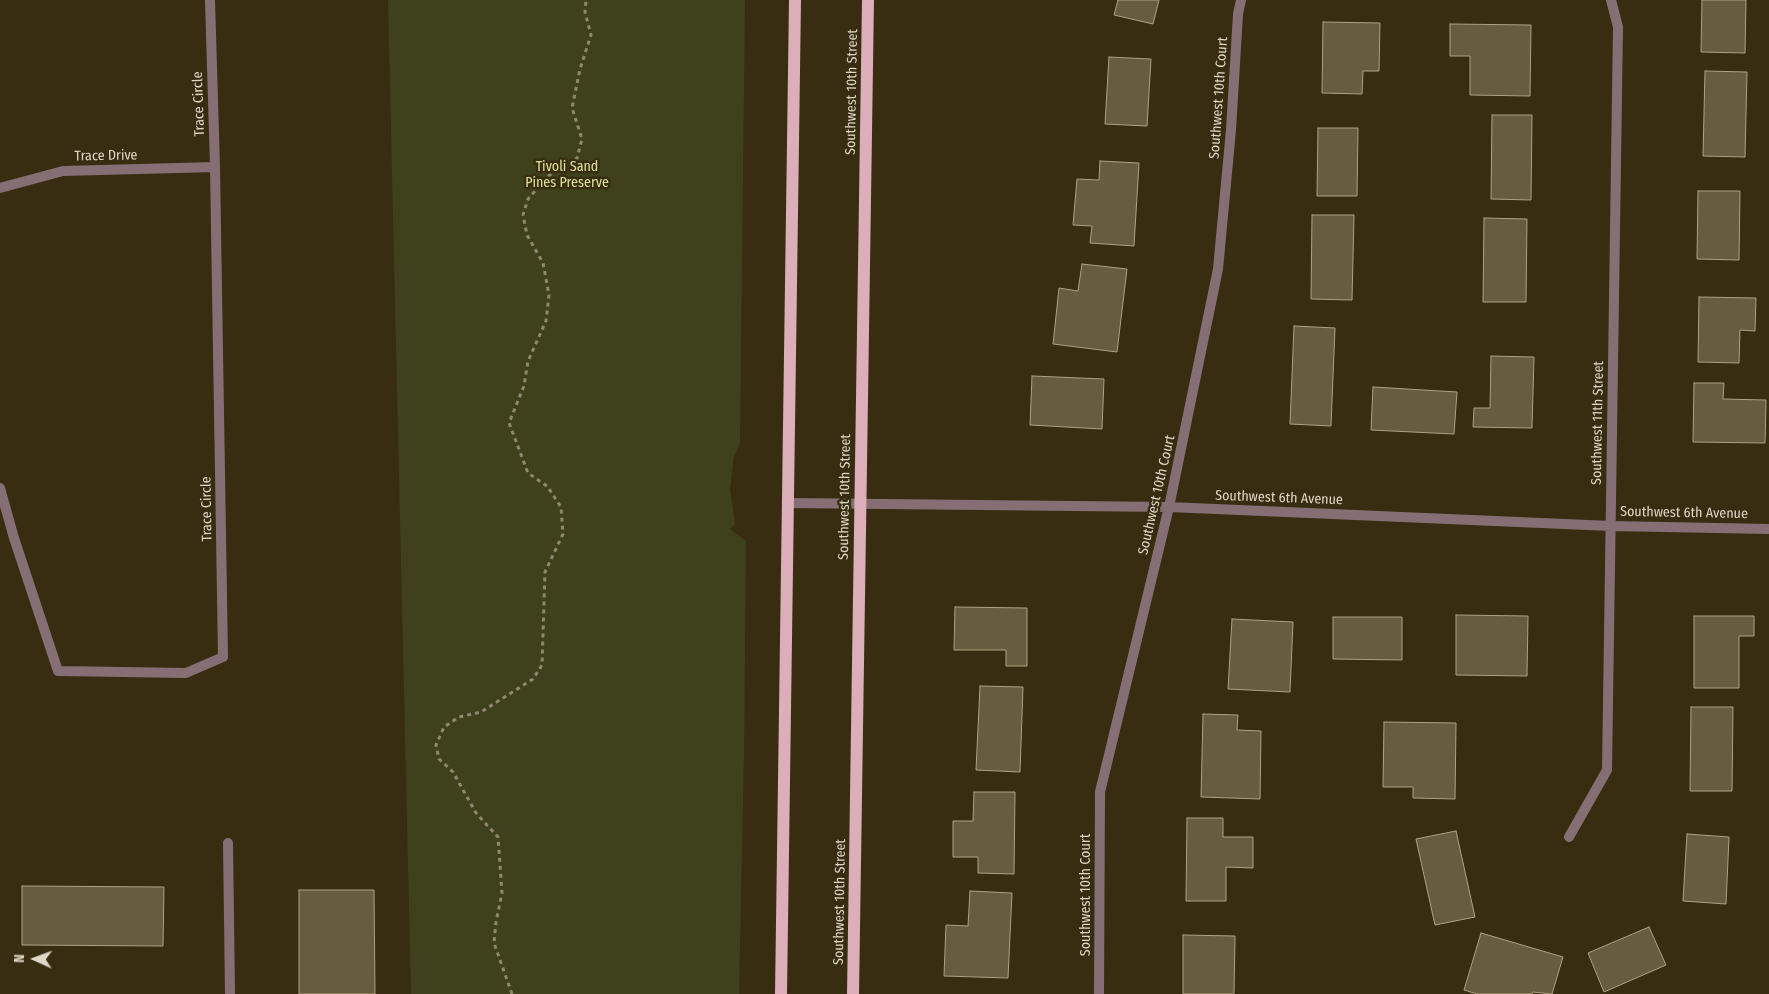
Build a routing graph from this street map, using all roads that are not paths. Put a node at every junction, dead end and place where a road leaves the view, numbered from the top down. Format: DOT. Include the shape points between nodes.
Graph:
graph roads {
  1 [pos="210,0"];
  2 [pos="795,0"];
  3 [pos="868,0"];
  4 [pos="1241,0"];
  5 [pos="1611,0"];
  6 [pos="215,167"];
  7 [pos="0,188"];
  8 [pos="0,488"];
  9 [pos="788,503"];
  10 [pos="861,504"];
  11 [pos="1169,507"];
  12 [pos="1610,526"];
  13 [pos="1769,529"];
  14 [pos="1569,836"];
  15 [pos="228,843"];
  16 [pos="230,994"];
  17 [pos="780,994"];
  18 [pos="854,994"];
  19 [pos="1099,994"];
  1 -- 6 [label="street, Trace Circle"];
  2 -- 9 [label="main road"];
  3 -- 10 [label="main road, Southwest 10th Street"];
  4 -- 11 [label="street, Southwest 10th Court" via="1218,269"];
  5 -- 12 [label="street, Southwest 11th Street" via="1618,27"];
  6 -- 7 [label="street, Trace Drive" via="63,170"];
  6 -- 8 [label="street, Trace Circle" via="223,657 186,673 58,671"];
  9 -- 10 [label="street, Southwest 6th Avenue"];
  9 -- 17 [label="main road"];
  10 -- 11 [label="street, Southwest 6th Avenue"];
  10 -- 18 [label="main road, Southwest 10th Street"];
  11 -- 12 [label="street, Southwest 6th Avenue"];
  11 -- 19 [label="street, Southwest 10th Court" via="1100,792"];
  12 -- 13 [label="street, Southwest 6th Avenue"];
  12 -- 14 [label="street, Southwest 11th Street" via="1607,770"];
  15 -- 16 [label="street"];
}
